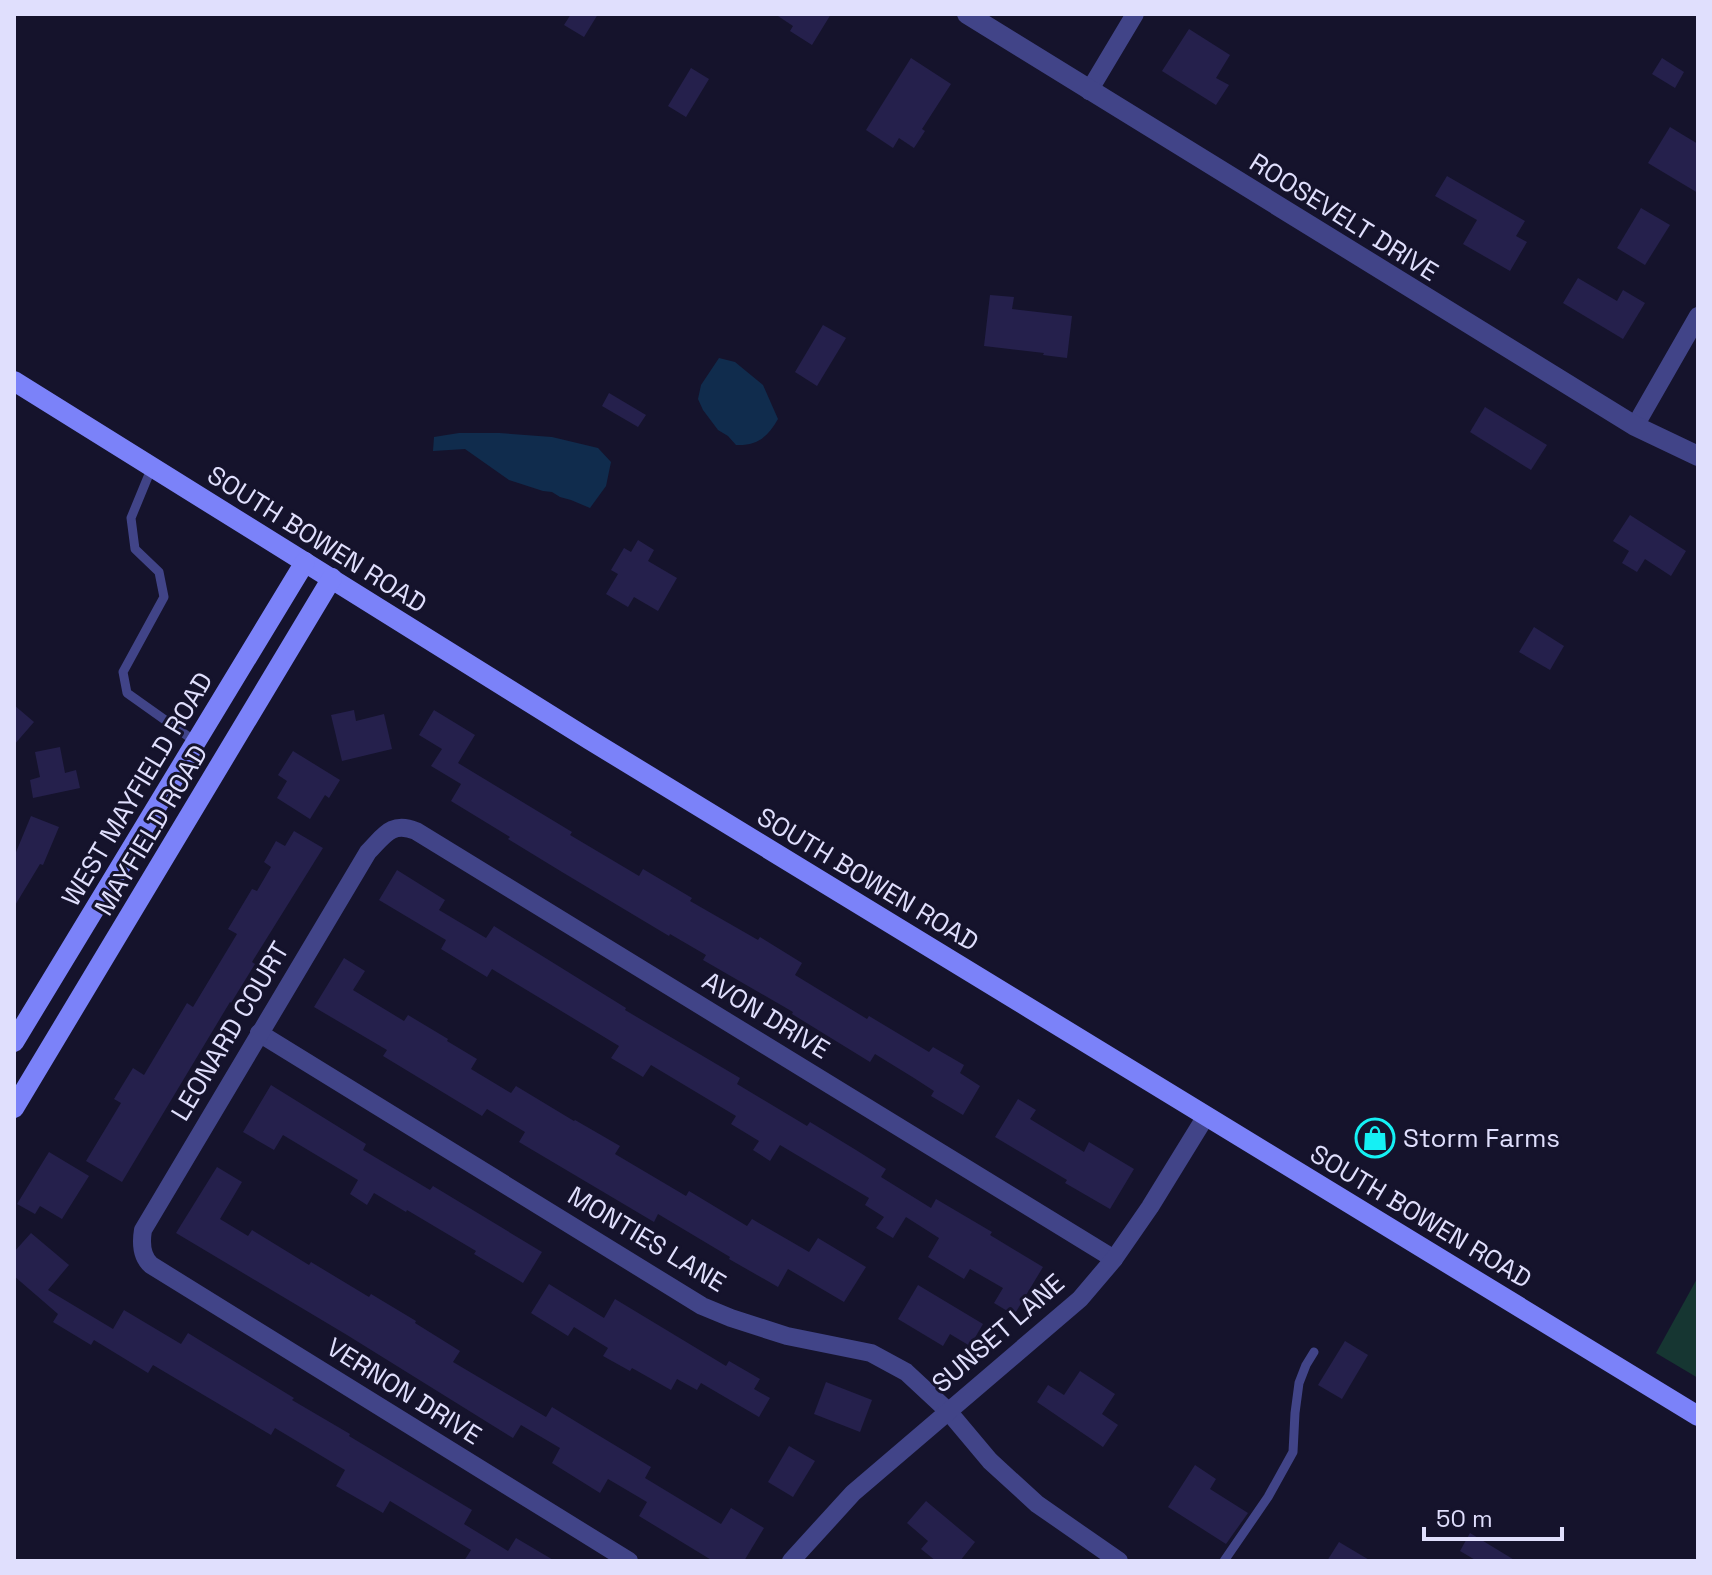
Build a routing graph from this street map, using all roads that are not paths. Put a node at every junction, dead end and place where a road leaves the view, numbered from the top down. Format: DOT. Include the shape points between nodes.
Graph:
graph roads {
  1 [pos="967,14"];
  2 [pos="1135,14"];
  3 [pos="1089,91"];
  4 [pos="1698,316"];
  5 [pos="14,381"];
  6 [pos="1635,426"];
  7 [pos="1698,456"];
  8 [pos="152,467"];
  9 [pos="305,562"];
  10 [pos="332,578"];
  11 [pos="196,742"];
  12 [pos="388,832"];
  13 [pos="259,1033"];
  14 [pos="14,1042"];
  15 [pos="14,1108"];
  16 [pos="1206,1116"];
  17 [pos="1114,1259"];
  18 [pos="151,1265"];
  19 [pos="1314,1352"];
  20 [pos="948,1411"];
  21 [pos="1698,1416"];
  22 [pos="629,1561"];
  23 [pos="791,1561"];
  24 [pos="1119,1561"];
  25 [pos="1224,1561"];
  1 -- 3 [label="street, ROOSEVELT DRIVE"];
  2 -- 3 [label="street"];
  3 -- 6 [label="street, ROOSEVELT DRIVE"];
  4 -- 6 [label="street"];
  5 -- 8 [label="main road, SOUTH BOWEN ROAD"];
  6 -- 7 [label="street, ROOSEVELT DRIVE"];
  8 -- 9 [label="main road, SOUTH BOWEN ROAD"];
  8 -- 11 [label="lane" via="131,518 135,549 159,572 164,597 123,672 127,693"];
  9 -- 10 [label="main road, SOUTH BOWEN ROAD"];
  9 -- 11 [label="main road, WEST MAYFIELD ROAD"];
  10 -- 15 [label="main road, MAYFIELD ROAD"];
  10 -- 16 [label="main road, SOUTH BOWEN ROAD"];
  11 -- 14 [label="main road, WEST MAYFIELD ROAD"];
  12 -- 13 [label="street, LEONARD COURT" via="368,852"];
  12 -- 17 [label="street, AVON DRIVE" via="405,826 416,831"];
  13 -- 18 [label="street, LEONARD COURT" via="143,1230 141,1244"];
  13 -- 20 [label="street, MONTIES LANE" via="702,1306 787,1336 871,1353 906,1372"];
  16 -- 17 [label="street, SUNSET LANE"];
  16 -- 21 [label="main road, SOUTH BOWEN ROAD"];
  17 -- 20 [label="street, SUNSET LANE" via="1080,1299"];
  18 -- 22 [label="street, VERNON DRIVE"];
  19 -- 25 [label="lane" via="1299,1383 1293,1452"];
  20 -- 23 [label="street, SUNSET LANE" via="853,1493"];
  20 -- 24 [label="street, MONTIES LANE" via="990,1461 1037,1504"];
}
